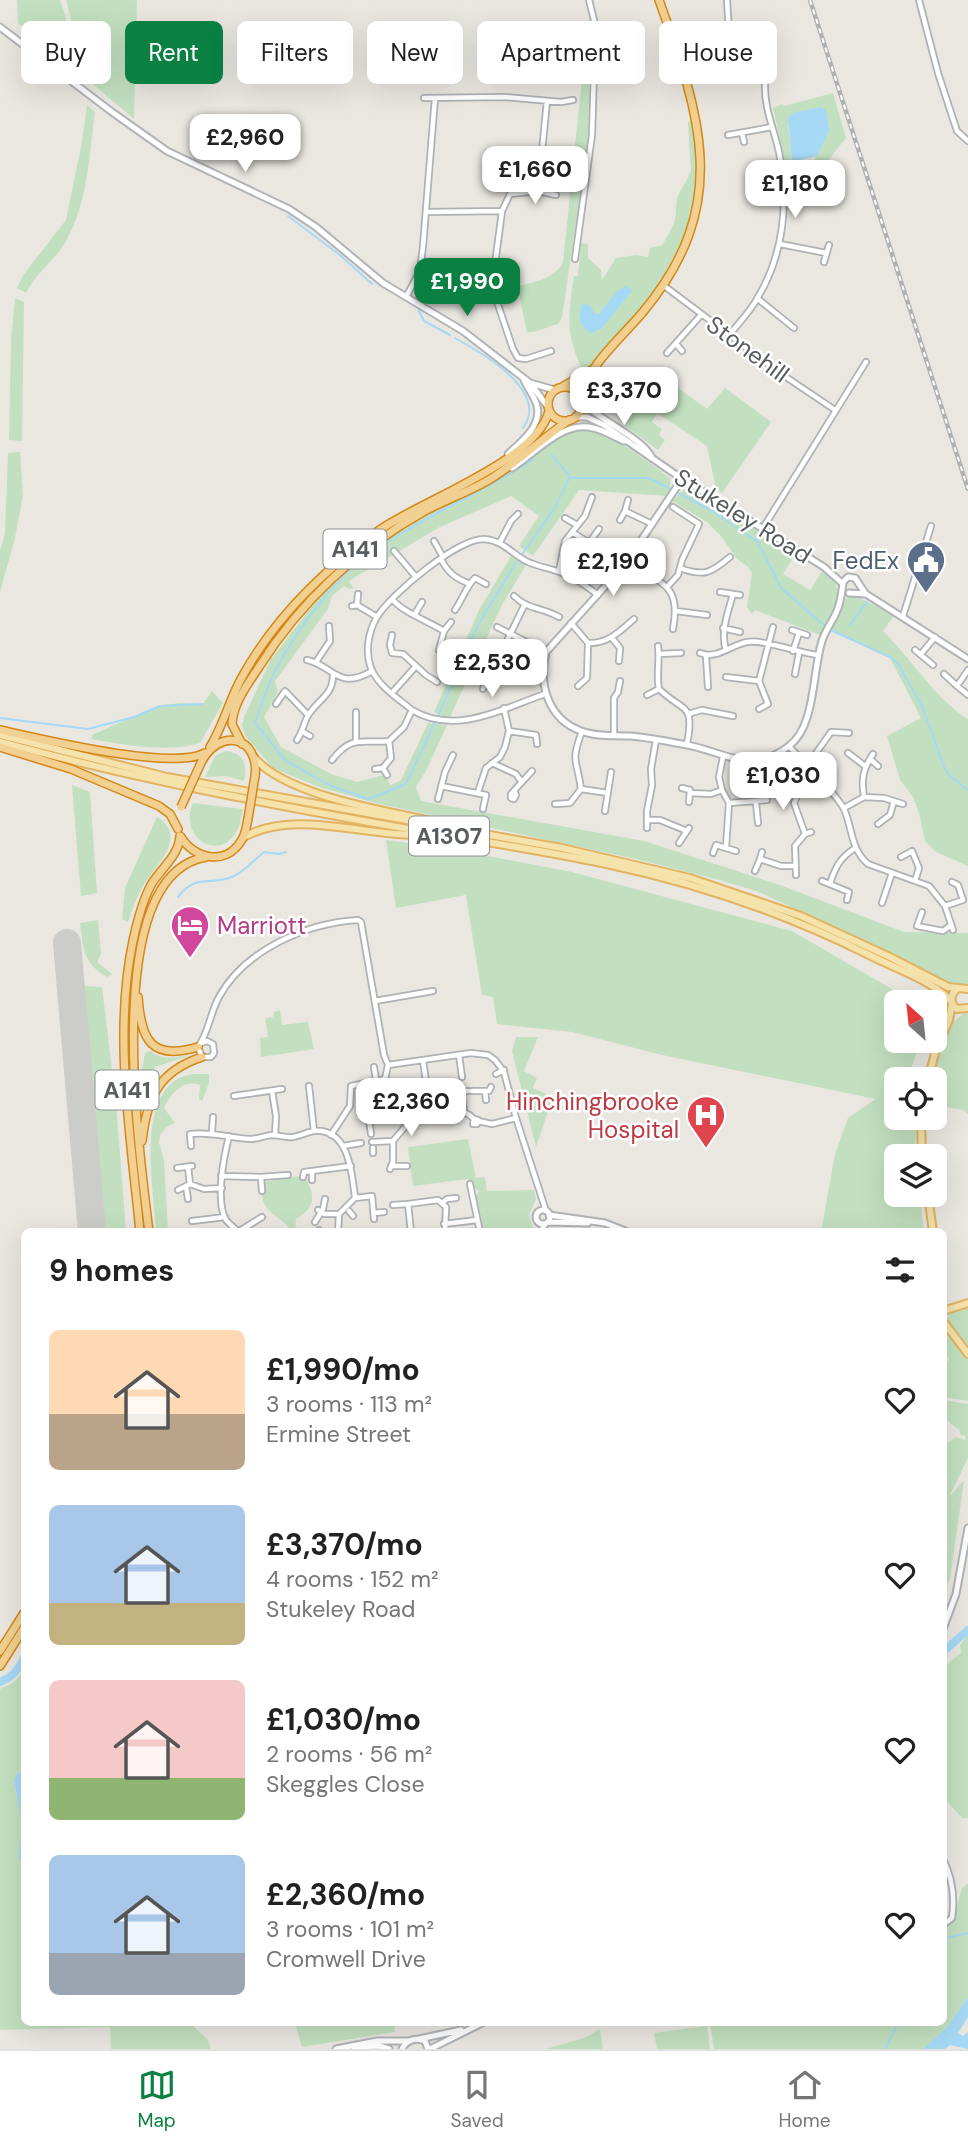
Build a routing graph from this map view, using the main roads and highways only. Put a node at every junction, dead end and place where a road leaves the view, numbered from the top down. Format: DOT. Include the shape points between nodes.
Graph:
graph roads {
  1 [pos="659,0"];
  2 [pos="595,368"];
  3 [pos="558,388"];
  4 [pos="581,400"];
  5 [pos="549,409"];
  6 [pos="572,419"];
  7 [pos="0,733"];
  8 [pos="0,744"];
  9 [pos="242,744"];
  10 [pos="208,750"];
  11 [pos="253,755"];
  12 [pos="179,832"];
  13 [pos="438,834"];
  14 [pos="244,837"];
  15 [pos="518,841"];
  16 [pos="206,857"];
  17 [pos="891,962"];
  18 [pos="136,982"];
  19 [pos="958,988"];
  20 [pos="968,989"];
  21 [pos="952,1003"];
  22 [pos="964,1009"];
  23 [pos="949,1020"];
  24 [pos="200,1045"];
  25 [pos="202,1057"];
  26 [pos="931,1067"];
  27 [pos="140,1160"];
  28 [pos="930,1207"];
  29 [pos="140,1228"];
  30 [pos="148,1228"];
  31 [pos="932,1228"];
  32 [pos="968,1303"];
  33 [pos="947,1310"];
  34 [pos="947,1329"];
  35 [pos="968,1354"];
  36 [pos="21,1618"];
  37 [pos="21,1633"];
  38 [pos="0,1651"];
  39 [pos="0,1666"];
  1 -- 2 [label="highway" via="691,96 702,173 683,249 663,285"];
  2 -- 3 [label="highway"];
  2 -- 4 [label="highway"];
  3 -- 4 [label="highway" via="573,389"];
  3 -- 5 [label="highway" via="549,397"];
  4 -- 6 [label="highway"];
  5 -- 6 [label="highway" via="560,420"];
  5 -- 10 [label="highway, A141" via="545,423 503,463 398,517 316,582 243,676"];
  6 -- 9 [label="highway, A141" via="492,478 426,510 339,571 272,647 238,701 232,724"];
  7 -- 10 [label="highway, A1307" via="157,759 187,759"];
  7 -- 15 [label="main road, A1307" via="118,766 225,789"];
  8 -- 12 [label="highway, A1307" via="159,806 170,814"];
  8 -- 13 [label="main road, A1307" via="200,791"];
  9 -- 10 [label="highway" via="223,741"];
  9 -- 11 [label="highway"];
  10 -- 12 [label="highway, bridge" via="181,807"];
  11 -- 14 [label="highway, bridge" via="256,776"];
  11 -- 15 [label="main road, A1307" via="272,773 345,802"];
  12 -- 16 [label="highway" via="191,849"];
  12 -- 29 [label="highway, A141" via="178,848 144,902 126,983 125,1063"];
  13 -- 14 [label="main road, A1307" via="300,826 263,829"];
  13 -- 17 [label="main road, A1307" via="610,864 688,885 799,923"];
  14 -- 16 [label="highway" via="228,853"];
  15 -- 17 [label="main road, A1307" via="621,860 726,888 801,916"];
  16 -- 18 [label="highway, A141" via="182,865 162,887 145,930"];
  17 -- 19 [label="main road, A1307"];
  17 -- 21 [label="main road, A1307" via="938,989"];
  18 -- 24 [label="highway" via="141,1027 150,1042 170,1052"];
  18 -- 27 [label="highway, A141" via="133,1034"];
  19 -- 20 [label="main road"];
  19 -- 21 [label="main road"];
  21 -- 22 [label="main road"];
  21 -- 23 [label="main road"];
  22 -- 23 [label="main road"];
  23 -- 26 [label="main road"];
  25 -- 27 [label="highway" via="171,1071 158,1086 146,1114"];
  27 -- 30 [label="highway, A141"];
  28 -- 31 [label="main road"];
  32 -- 33 [label="main road"];
  34 -- 35 [label="main road"];
  36 -- 38 [label="highway"];
  37 -- 39 [label="highway"];
}
